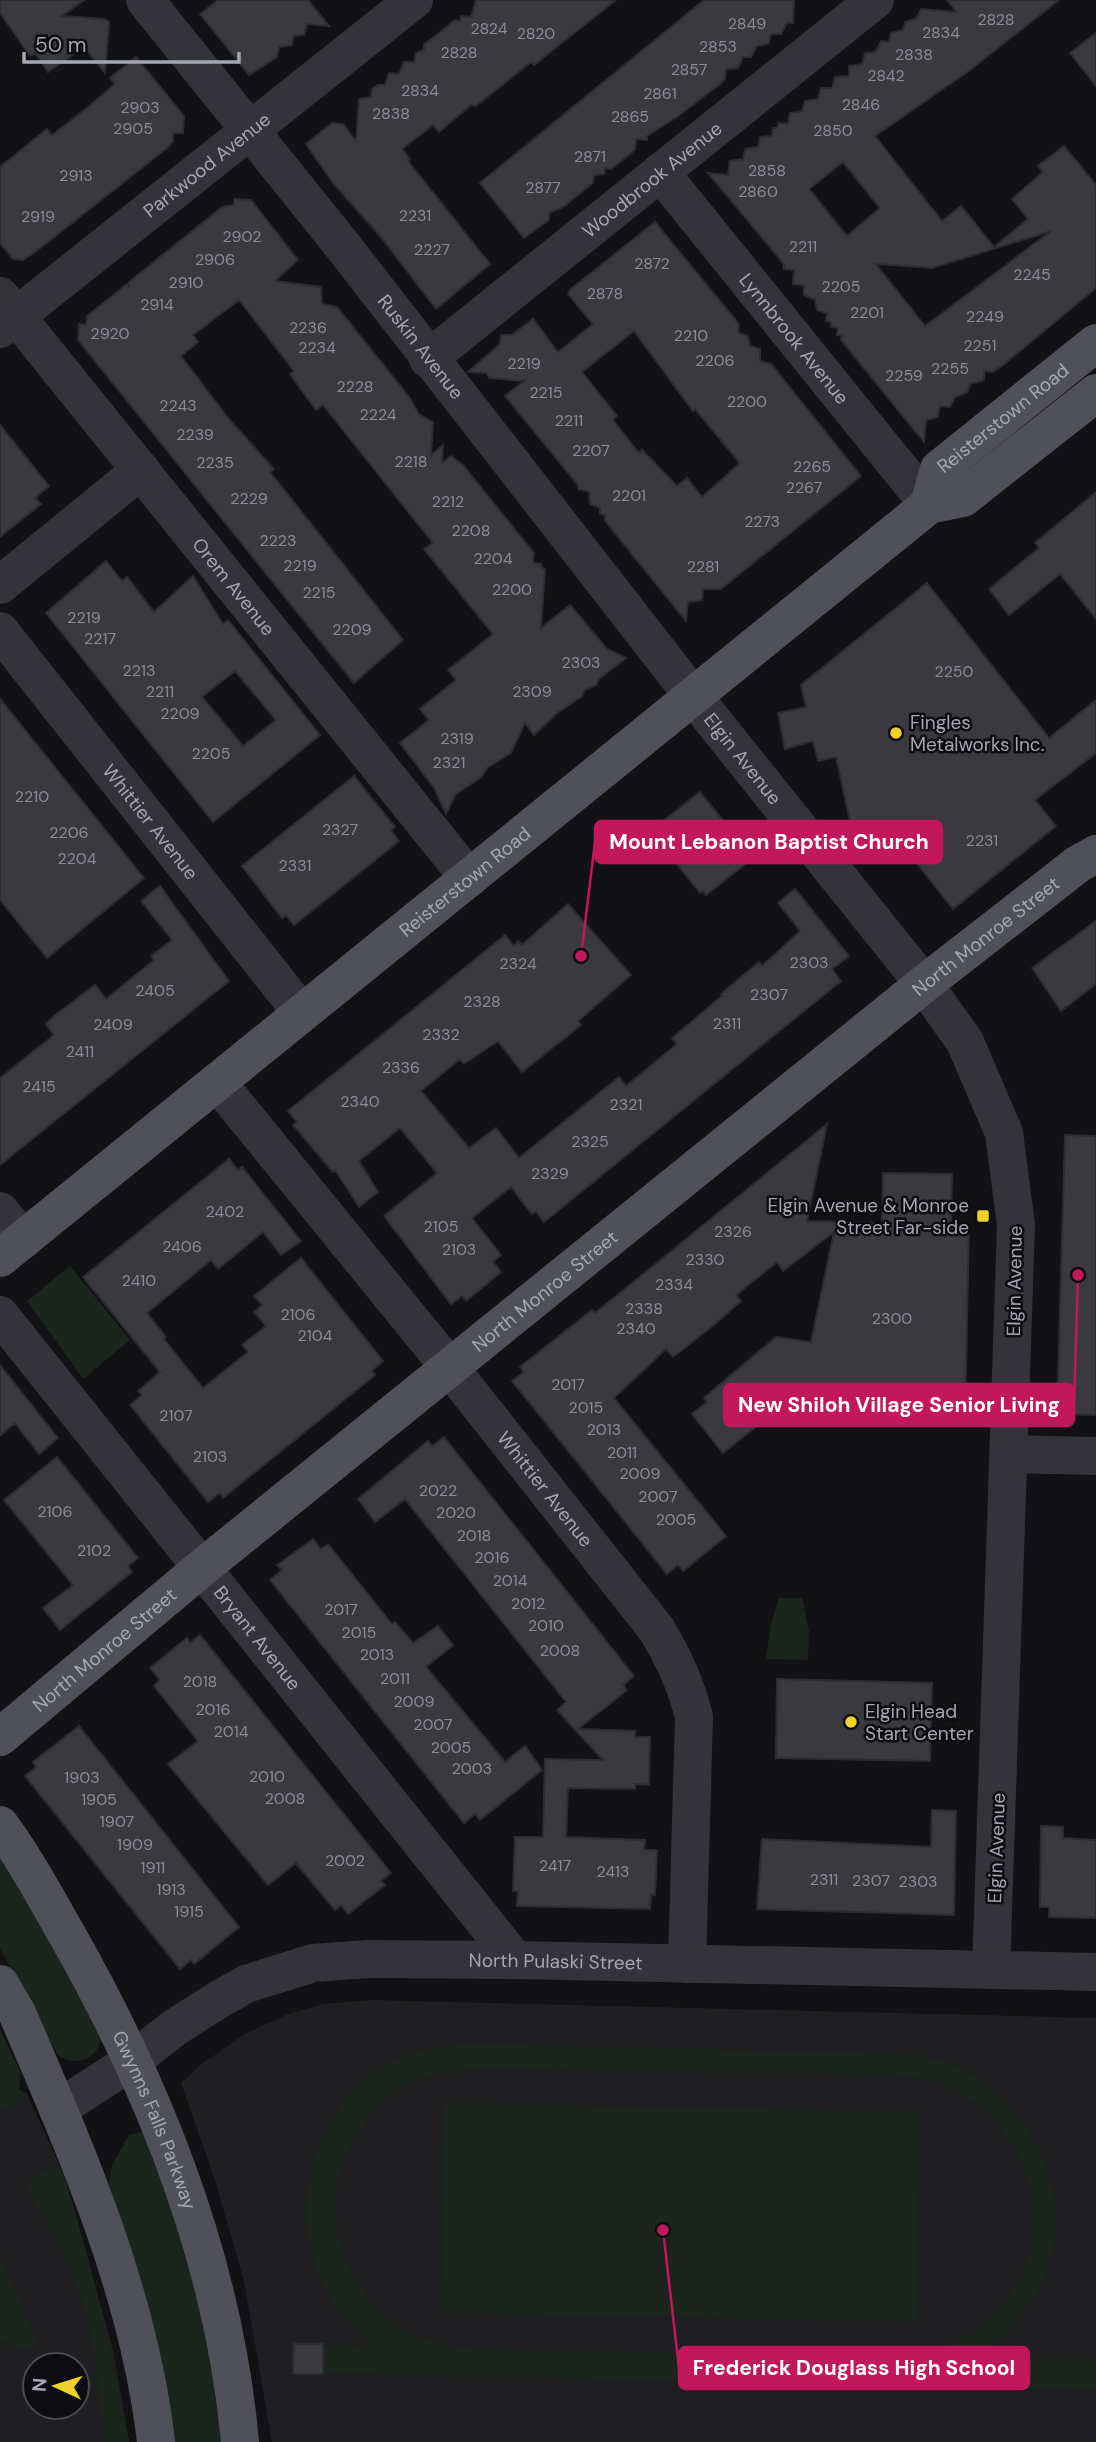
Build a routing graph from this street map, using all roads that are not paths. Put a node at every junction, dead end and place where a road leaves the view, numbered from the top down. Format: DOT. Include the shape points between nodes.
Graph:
graph roads {
  1 [pos="145,0"];
  2 [pos="414,0"];
  3 [pos="875,0"];
  4 [pos="251,130"];
  5 [pos="660,172"];
  6 [pos="6,314"];
  7 [pos="1096,343"];
  8 [pos="428,359"];
  9 [pos="1096,393"];
  10 [pos="141,470"];
  11 [pos="929,505"];
  12 [pos="0,585"];
  13 [pos="0,631"];
  14 [pos="693,696"];
  15 [pos="1096,854"];
  16 [pos="469,877"];
  17 [pos="924,984"];
  18 [pos="302,1013"];
  19 [pos="217,1082"];
  20 [pos="8,1236"];
  21 [pos="0,1315"];
  22 [pos="450,1368"];
  23 [pos="1009,1454"];
  24 [pos="1096,1456"];
  25 [pos="203,1566"];
  26 [pos="0,1737"];
  27 [pos="0,1825"];
  28 [pos="515,1960"];
  29 [pos="687,1964"];
  30 [pos="991,1970"];
  31 [pos="1096,1972"];
  32 [pos="0,1984"];
  33 [pos="132,2061"];
  34 [pos="58,2109"];
  35 [pos="156,2442"];
  36 [pos="240,2442"];
  1 -- 4 [label="street, Ruskin Avenue"];
  2 -- 4 [label="street, Parkwood Avenue"];
  3 -- 5 [label="street, Woodbrook Avenue"];
  4 -- 6 [label="street, Parkwood Avenue"];
  4 -- 8 [label="street, Ruskin Avenue"];
  5 -- 8 [label="street, Woodbrook Avenue"];
  5 -- 11 [label="street, Lynnbrook Avenue"];
  6 -- 10 [label="street, Orem Avenue"];
  7 -- 11 [label="main road, Reisterstown Road" via="939,468"];
  8 -- 14 [label="street, Ruskin Avenue"];
  9 -- 11 [label="main road, Reisterstown Road" via="962,498"];
  10 -- 12 [label="street"];
  10 -- 16 [label="street, Orem Avenue"];
  11 -- 14 [label="main road, Reisterstown Road"];
  13 -- 18 [label="street, Whittier Avenue"];
  14 -- 16 [label="main road, Reisterstown Road"];
  14 -- 17 [label="street, Elgin Avenue"];
  15 -- 17 [label="main road, North Monroe Street"];
  16 -- 18 [label="main road, Reisterstown Road"];
  17 -- 22 [label="main road, North Monroe Street"];
  17 -- 23 [label="street, Elgin Avenue" via="965,1042 1004,1133 1016,1225"];
  18 -- 19 [label="main road, Reisterstown Road"];
  19 -- 20 [label="main road, Reisterstown Road"];
  19 -- 22 [label="street, Whittier Avenue"];
  21 -- 25 [label="street, Bryant Avenue"];
  22 -- 25 [label="main road, North Monroe Street"];
  22 -- 29 [label="street, Whittier Avenue" via="657,1630 686,1682 694,1717"];
  23 -- 24 [label="street"];
  23 -- 30 [label="street, Elgin Avenue"];
  25 -- 26 [label="main road, North Monroe Street"];
  25 -- 28 [label="street, Bryant Avenue"];
  27 -- 33 [label="main road, Gwynns Falls Parkway" via="81,1960"];
  28 -- 29 [label="street, North Pulaski Street"];
  28 -- 33 [label="street, North Pulaski Street" via="368,1959 279,1972 213,2003"];
  29 -- 30 [label="street, North Pulaski Street"];
  30 -- 31 [label="street, North Pulaski Street"];
  32 -- 34 [label="main road"];
  33 -- 34 [label="street, North Pulaski Street"];
  33 -- 36 [label="main road, Gwynns Falls Parkway" via="185,2191 210,2280 236,2400"];
  34 -- 35 [label="main road" via="103,2224 133,2322"];
}
